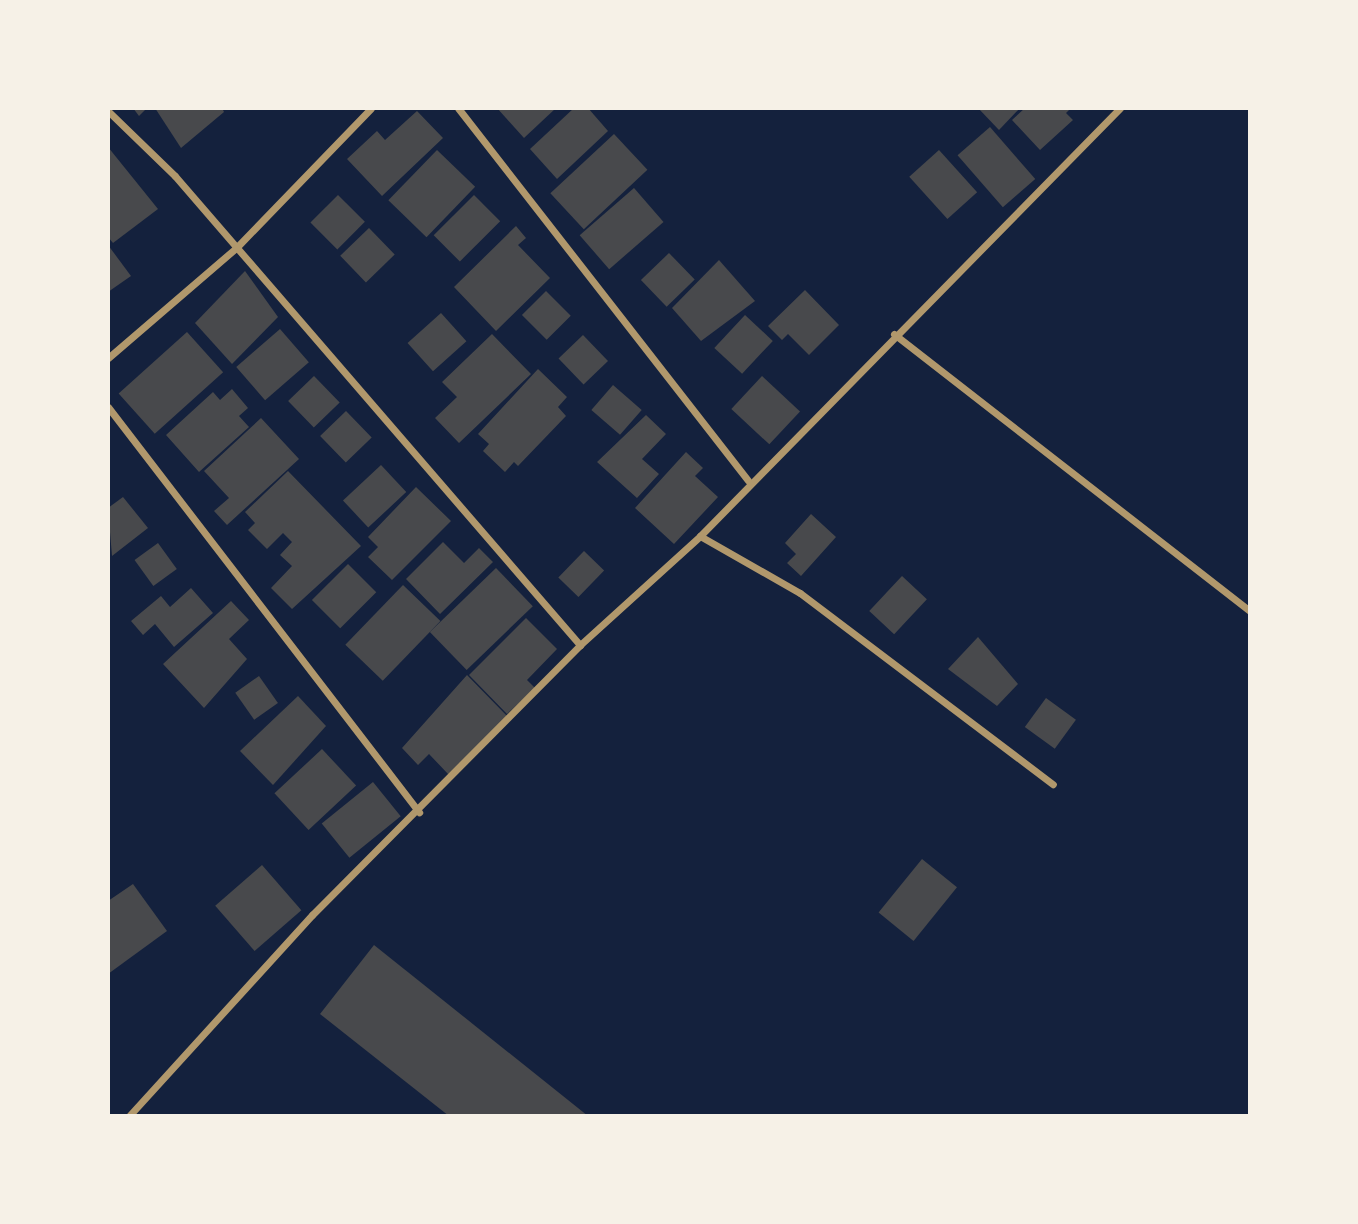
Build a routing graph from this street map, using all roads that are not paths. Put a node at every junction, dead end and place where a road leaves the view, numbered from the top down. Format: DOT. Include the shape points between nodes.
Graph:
graph roads {
  1 [pos="371,108"];
  2 [pos="458,108"];
  3 [pos="1120,108"];
  4 [pos="108,111"];
  5 [pos="236,248"];
  6 [pos="894,334"];
  7 [pos="108,358"];
  8 [pos="108,407"];
  9 [pos="748,481"];
  10 [pos="700,536"];
  11 [pos="1250,611"];
  12 [pos="580,645"];
  13 [pos="1053,784"];
  14 [pos="419,812"];
  15 [pos="129,1115"];
  1 -- 5 [label="street"];
  2 -- 9 [label="street"];
  3 -- 6 [label="street" via="1044,192"];
  4 -- 5 [label="street"];
  5 -- 7 [label="street"];
  5 -- 12 [label="street"];
  6 -- 9 [label="street"];
  6 -- 11 [label="street"];
  8 -- 14 [label="street"];
  9 -- 10 [label="street"];
  10 -- 12 [label="street"];
  10 -- 13 [label="street" via="800,593"];
  12 -- 14 [label="street"];
  14 -- 15 [label="street" via="312,915"];
}
